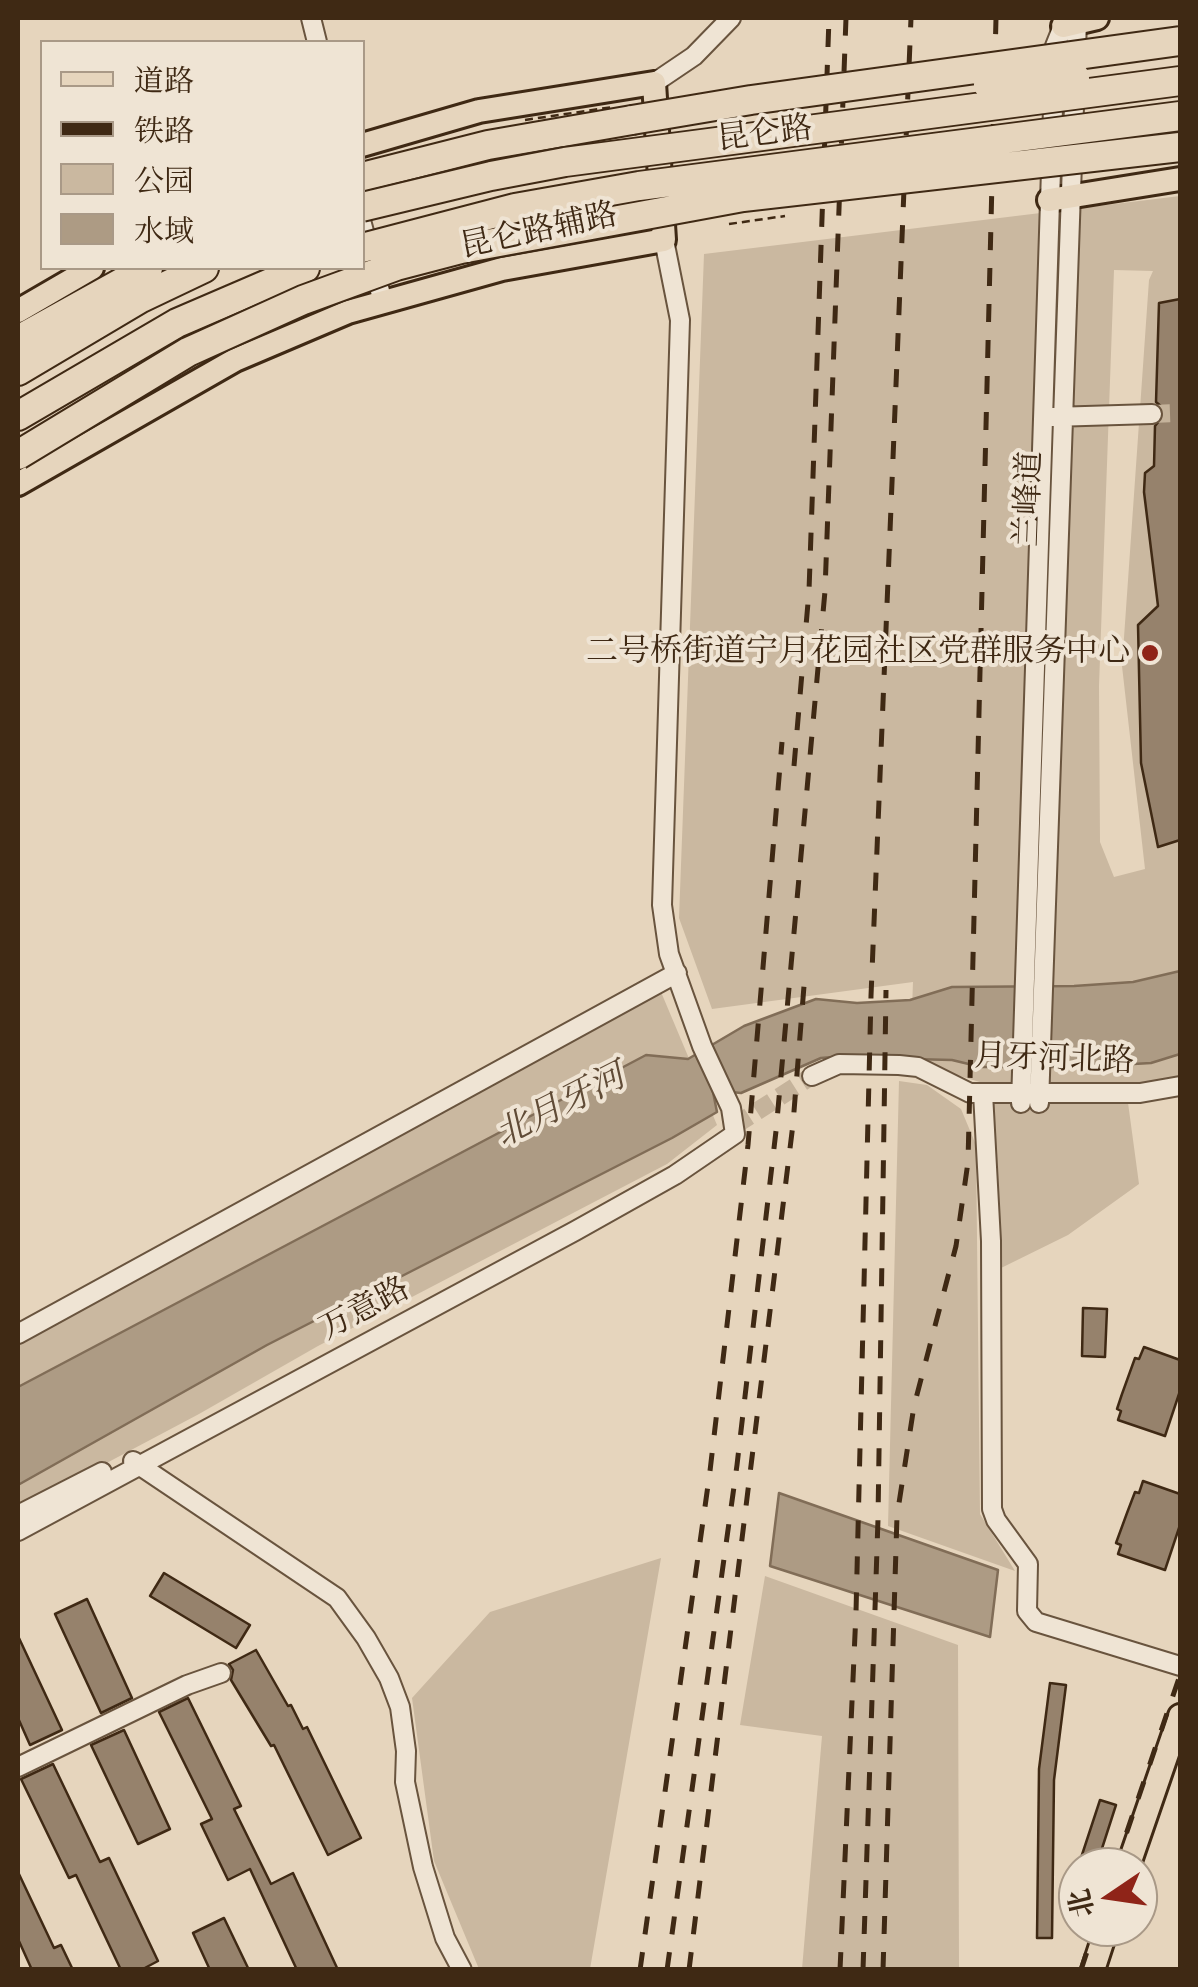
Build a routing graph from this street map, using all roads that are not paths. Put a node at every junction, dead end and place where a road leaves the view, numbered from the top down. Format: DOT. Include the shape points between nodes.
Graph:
graph roads {
  1 [pos="732,18"];
  2 [pos="1079,21"];
  3 [pos="1180,41"];
  4 [pos="1180,66"];
  5 [pos="1180,81"];
  6 [pos="654,83"];
  7 [pos="625,114"];
  8 [pos="1180,116"];
  9 [pos="1068,132"];
  10 [pos="365,144"];
  11 [pos="1180,147"];
  12 [pos="365,176"];
  13 [pos="1180,178"];
  14 [pos="867,181"];
  15 [pos="743,198"];
  16 [pos="1060,198"];
  17 [pos="365,206"];
  18 [pos="516,208"];
  19 [pos="365,235"];
  20 [pos="664,240"];
  21 [pos="365,247"];
  22 [pos="89,270"];
  23 [pos="144,270"];
  24 [pos="200,270"];
  25 [pos="300,270"];
  26 [pos="383,302"];
  27 [pos="18,312"];
  28 [pos="18,340"];
  29 [pos="18,371"];
  30 [pos="1152,414"];
  31 [pos="18,416"];
  32 [pos="1042,417"];
  33 [pos="1064,417"];
  34 [pos="18,455"];
  35 [pos="18,484"];
  36 [pos="677,973"];
  37 [pos="855,1071"];
  38 [pos="898,1071"];
  39 [pos="1180,1090"];
  40 [pos="1030,1093"];
  41 [pos="984,1098"];
  42 [pos="18,1334"];
  43 [pos="135,1463"];
  44 [pos="18,1516"];
  45 [pos="18,1530"];
  46 [pos="1180,1666"];
  47 [pos="220,1673"];
  48 [pos="1180,1716"];
  49 [pos="18,1767"];
  50 [pos="1135,1847"];
  51 [pos="462,1970"];
  1 -- 6 [label="street"];
  2 -- 16 [label="street, 兰峰道" via="1055,46"];
  3 -- 7 [label="highway, bridge"];
  4 -- 7 [label="highway, bridge"];
  5 -- 17 [label="highway, 昆仑路, bridge" via="565,162"];
  6 -- 10 [label="main road" via="478,110"];
  6 -- 20 [label="main road, 昆仑路辅路"];
  7 -- 12 [label="highway"];
  8 -- 9 [label="highway, 昆仑路, bridge"];
  9 -- 14 [label="highway, bridge"];
  9 -- 18 [label="highway, 昆仑路, bridge" via="639,186"];
  11 -- 14 [label="highway, bridge"];
  13 -- 16 [label="main road"];
  14 -- 15 [label="highway, bridge"];
  15 -- 18 [label="highway, bridge" via="615,198"];
  15 -- 34 [label="highway, bridge" via="396,266 188,352"];
  16 -- 32 [label="street, 兰峰道"];
  16 -- 33 [label="street, 兰峰道"];
  18 -- 21 [label="highway, 昆仑路, bridge"];
  19 -- 26 [label="street"];
  20 -- 26 [label="main road, 昆仑路辅路" via="502,270"];
  20 -- 36 [label="street" via="680,320 662,904"];
  22 -- 27 [label="main road"];
  23 -- 28 [label="highway"];
  24 -- 29 [label="highway"];
  25 -- 31 [label="highway" via="178,323"];
  26 -- 35 [label="main road, 昆仑路辅路" via="235,360"];
  30 -- 33 [label="street"];
  32 -- 33 [label="street"];
  32 -- 40 [label="street, 兰峰道" via="1023,979"];
  33 -- 40 [label="street, 兰峰道" via="1043,980"];
  36 -- 42 [label="street"];
  36 -- 43 [label="street, 万意路" via="733,1123 671,1170"];
  37 -- 41 [label="street, 月牙河北路" via="811,1081 839,1064 899,1065"];
  38 -- 41 [label="street, 月牙河北路" via="916,1073 969,1102"];
  39 -- 40 [label="street, 月牙河北路"];
  40 -- 41 [label="street, 月牙河北路"];
  41 -- 46 [label="street" via="992,1510 1028,1564 1027,1611 1036,1622"];
  43 -- 44 [label="street, 万意路"];
  43 -- 45 [label="street, 万意路"];
  43 -- 51 [label="street" via="337,1598 366,1638 400,1707 405,1782 422,1866"];
  47 -- 49 [label="street"];
  48 -- 50 [label="main road"];
}
